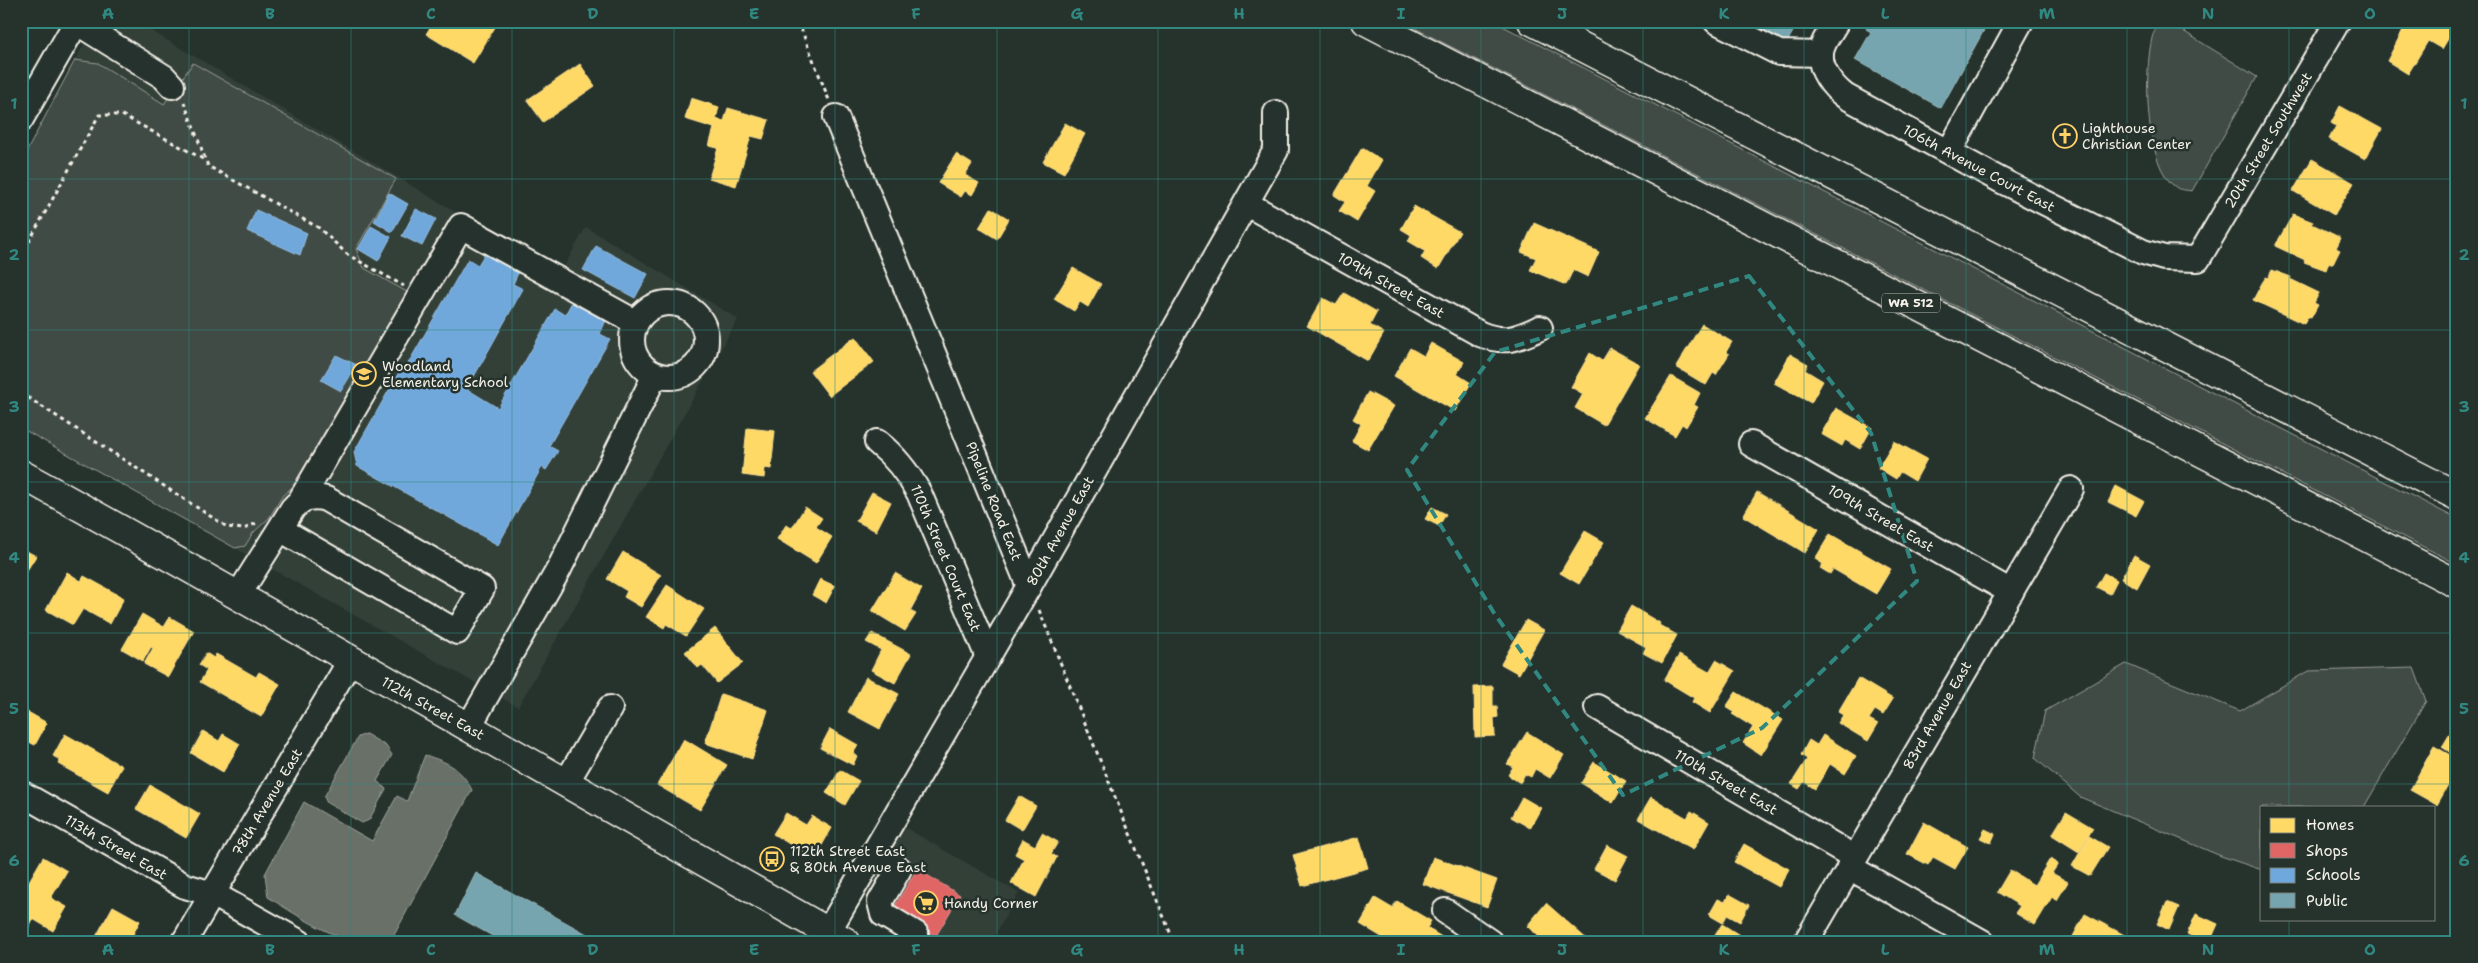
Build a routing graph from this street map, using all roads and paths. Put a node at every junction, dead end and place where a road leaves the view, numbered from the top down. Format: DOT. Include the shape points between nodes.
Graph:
graph roads {
  1 [pos="798,21"];
  2 [pos="1366,21"];
  3 [pos="1532,21"];
  4 [pos="1716,21"];
  5 [pos="1837,21"];
  6 [pos="2021,21"];
  7 [pos="2338,21"];
  8 [pos="76,22"];
  9 [pos="1821,54"];
  10 [pos="172,86"];
  11 [pos="1276,113"];
  12 [pos="836,117"];
  13 [pos="21,119"];
  14 [pos="1948,152"];
  15 [pos="204,159"];
  16 [pos="1247,204"];
  17 [pos="21,256"];
  18 [pos="2198,259"];
  19 [pos="421,295"];
  20 [pos="635,322"];
  21 [pos="1540,328"];
  22 [pos="655,375"];
  23 [pos="21,393"];
  24 [pos="877,442"];
  25 [pos="1751,444"];
  26 [pos="21,474"];
  27 [pos="2071,489"];
  28 [pos="2457,496"];
  29 [pos="300,500"];
  30 [pos="271,523"];
  31 [pos="2457,584"];
  32 [pos="1029,586"];
  33 [pos="2011,592"];
  34 [pos="238,594"];
  35 [pos="988,657"];
  36 [pos="350,661"];
  37 [pos="1597,707"];
  38 [pos="610,708"];
  39 [pos="468,728"];
  40 [pos="566,783"];
  41 [pos="21,793"];
  42 [pos="873,853"];
  43 [pos="1852,862"];
  44 [pos="213,894"];
  45 [pos="1445,911"];
  46 [pos="832,938"];
  47 [pos="184,942"];
  48 [pos="299,942"];
  49 [pos="911,942"];
  50 [pos="1174,942"];
  51 [pos="1490,942"];
  52 [pos="1806,942"];
  53 [pos="1982,942"];
  1 -- 12 [label="path"];
  2 -- 31 [label="main road, WA 512"];
  3 -- 28 [label="main road"];
  4 -- 9 [label="street" via="1779,54"];
  5 -- 9 [label="street"];
  6 -- 14 [label="street"];
  7 -- 18 [label="street, 20th Street Southwest"];
  8 -- 10 [label="street" via="164,77"];
  8 -- 13 [label="street"];
  9 -- 14 [label="street, 106th Avenue Court East" via="1823,68 1839,91"];
  10 -- 15 [label="path" via="182,98"];
  11 -- 16 [label="street, 80th Avenue East" via="1276,150"];
  12 -- 32 [label="street, Pipeline Road East"];
  14 -- 18 [label="street, 106th Avenue Court East" via="2143,252 2164,258"];
  15 -- 17 [label="path" via="122,115 99,115"];
  15 -- 19 [label="path" via="208,166 319,228 348,255"];
  16 -- 21 [label="street, 109th Street East" via="1480,334 1495,340 1511,340"];
  16 -- 32 [label="street, 80th Avenue East"];
  19 -- 20 [label="street" via="460,226"];
  19 -- 29 [label="street"];
  20 -- 22 [label="street" via="631,334 636,359"];
  20 -- 22 [label="street" via="653,305 671,303 688,308 704,326 705,351 699,362 679,376"];
  22 -- 39 [label="street" via="559,569"];
  23 -- 30 [label="path" via="227,527 244,529 259,522"];
  24 -- 35 [label="street, 110th Street Court East" via="907,472 919,493"];
  25 -- 33 [label="street, 109th Street East"];
  26 -- 34 [label="main road, 112th Street East"];
  27 -- 33 [label="street, 83rd Avenue East"];
  29 -- 30 [label="street"];
  29 -- 30 [label="street" via="315,496 326,499 482,589 457,632"];
  30 -- 34 [label="street"];
  32 -- 35 [label="street, 80th Avenue East"];
  32 -- 50 [label="path"];
  33 -- 43 [label="street, 83rd Avenue East"];
  34 -- 36 [label="main road, 112th Street East"];
  35 -- 42 [label="street, 80th Avenue East"];
  36 -- 39 [label="main road, 112th Street East"];
  36 -- 44 [label="street, 78th Avenue East"];
  37 -- 43 [label="street, 110th Street East"];
  38 -- 40 [label="street"];
  39 -- 40 [label="main road, 112th Street East"];
  40 -- 46 [label="main road, 112th Street East"];
  41 -- 44 [label="street, 113th Street East" via="185,886"];
  42 -- 46 [label="street, 80th Avenue East"];
  42 -- 49 [label="street" via="899,868 880,902 883,914 916,934"];
  43 -- 52 [label="street, 83rd Avenue East"];
  43 -- 53 [label="street, 110th Street East"];
  44 -- 47 [label="street, 78th Avenue East"];
  44 -- 48 [label="street, 113th Street East"];
  45 -- 51 [label="street"];
}
